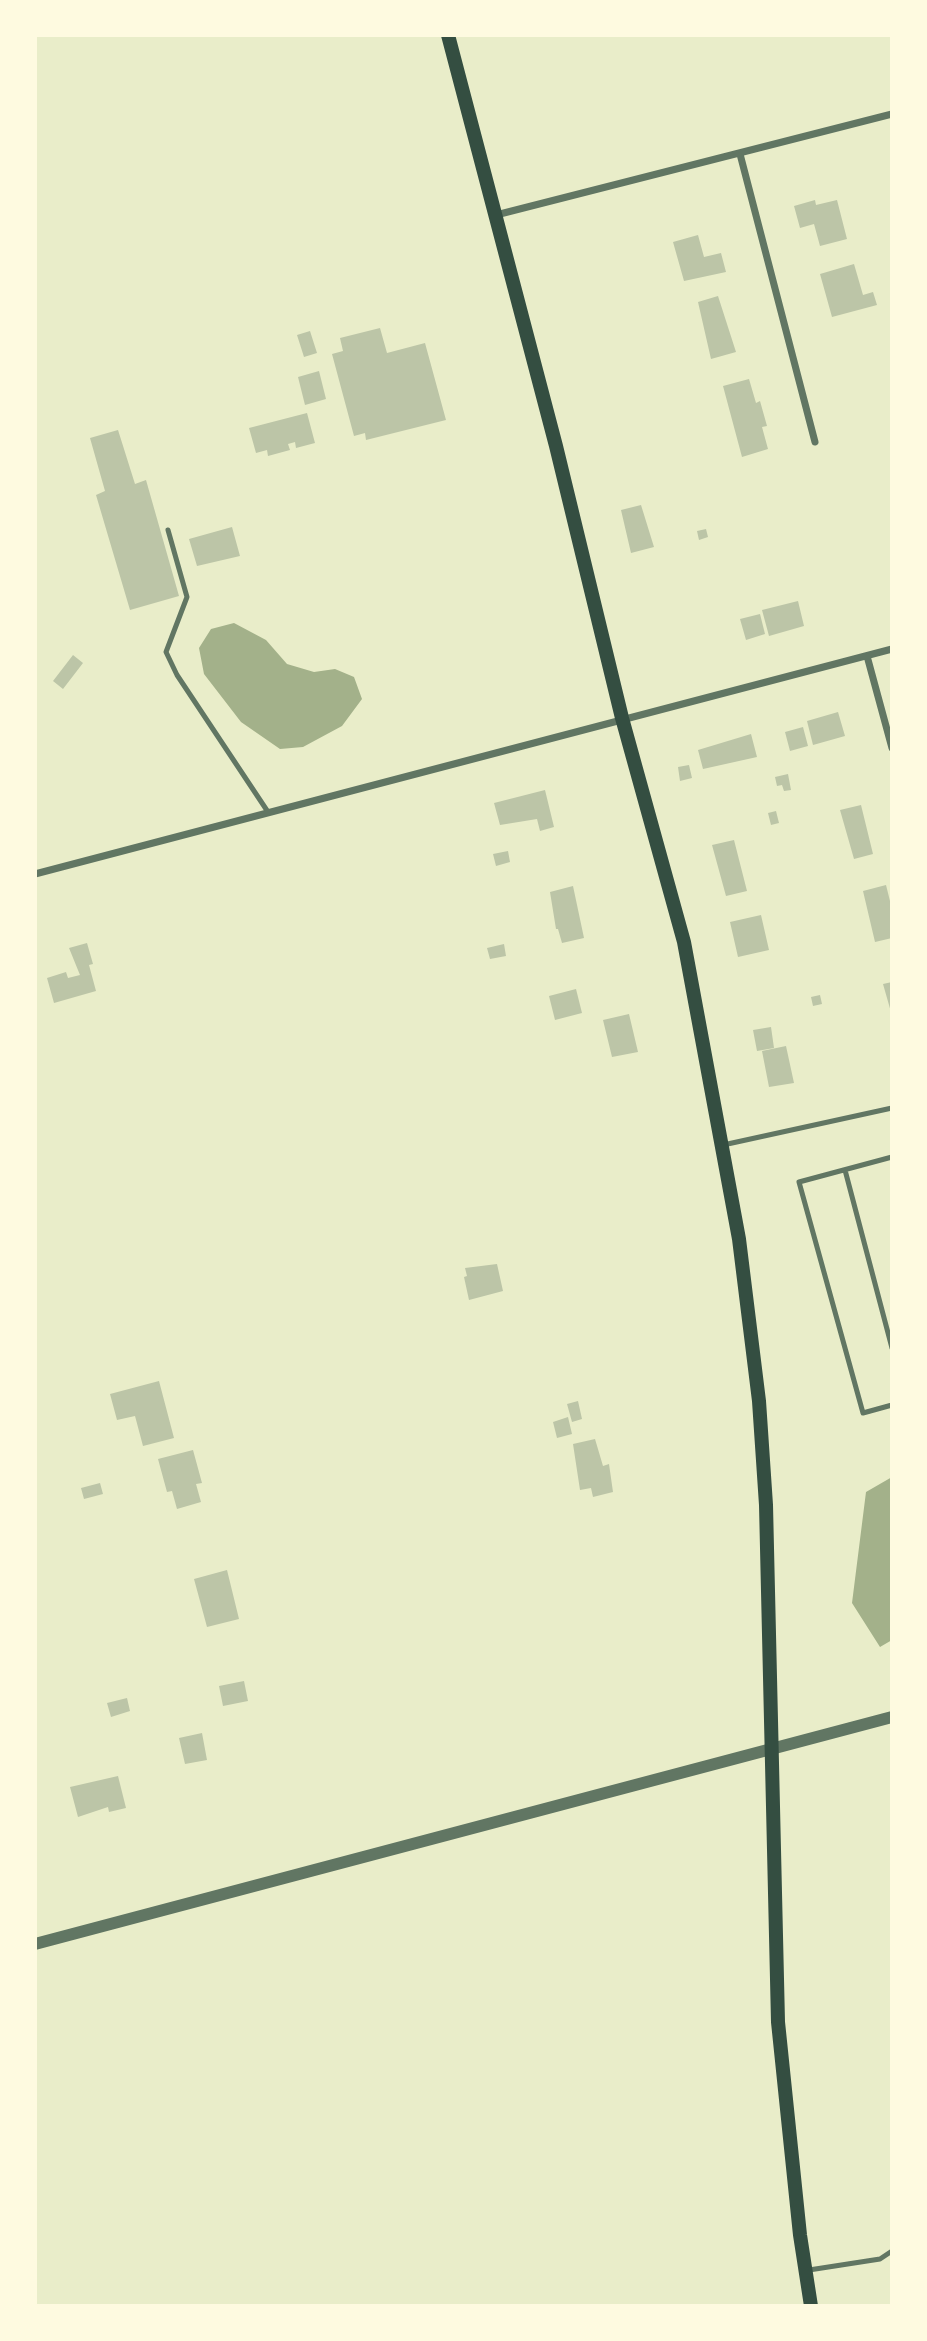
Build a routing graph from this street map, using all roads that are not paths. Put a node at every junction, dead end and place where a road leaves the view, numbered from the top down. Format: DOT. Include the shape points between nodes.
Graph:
graph roads {
  1 [pos="448,35"];
  2 [pos="892,114"];
  3 [pos="740,154"];
  4 [pos="495,215"];
  5 [pos="815,442"];
  6 [pos="168,530"];
  7 [pos="892,649"];
  8 [pos="867,656"];
  9 [pos="622,718"];
  10 [pos="892,748"];
  11 [pos="268,812"];
  12 [pos="35,874"];
  13 [pos="892,1108"];
  14 [pos="723,1145"];
  15 [pos="892,1157"];
  16 [pos="845,1170"];
  17 [pos="892,1348"];
  18 [pos="892,1405"];
  19 [pos="892,1717"];
  20 [pos="771,1748"];
  21 [pos="35,1944"];
  22 [pos="892,2251"];
  23 [pos="806,2271"];
  24 [pos="811,2306"];
  1 -- 4 [label="main road"];
  2 -- 3 [label="street"];
  3 -- 4 [label="street"];
  3 -- 5 [label="street"];
  4 -- 9 [label="main road"];
  6 -- 11 [label="lane" via="187,597 166,652"];
  7 -- 8 [label="street"];
  8 -- 9 [label="street"];
  8 -- 10 [label="street"];
  9 -- 11 [label="street"];
  9 -- 14 [label="main road" via="684,942"];
  11 -- 12 [label="street"];
  13 -- 14 [label="lane"];
  14 -- 20 [label="main road" via="759,1401"];
  15 -- 16 [label="lane"];
  16 -- 17 [label="lane"];
  16 -- 18 [label="lane" via="799,1182 863,1413"];
  19 -- 20 [label="street"];
  20 -- 21 [label="street"];
  20 -- 23 [label="main road" via="778,2022"];
  22 -- 23 [label="lane" via="880,2259"];
  23 -- 24 [label="main road"];
}
